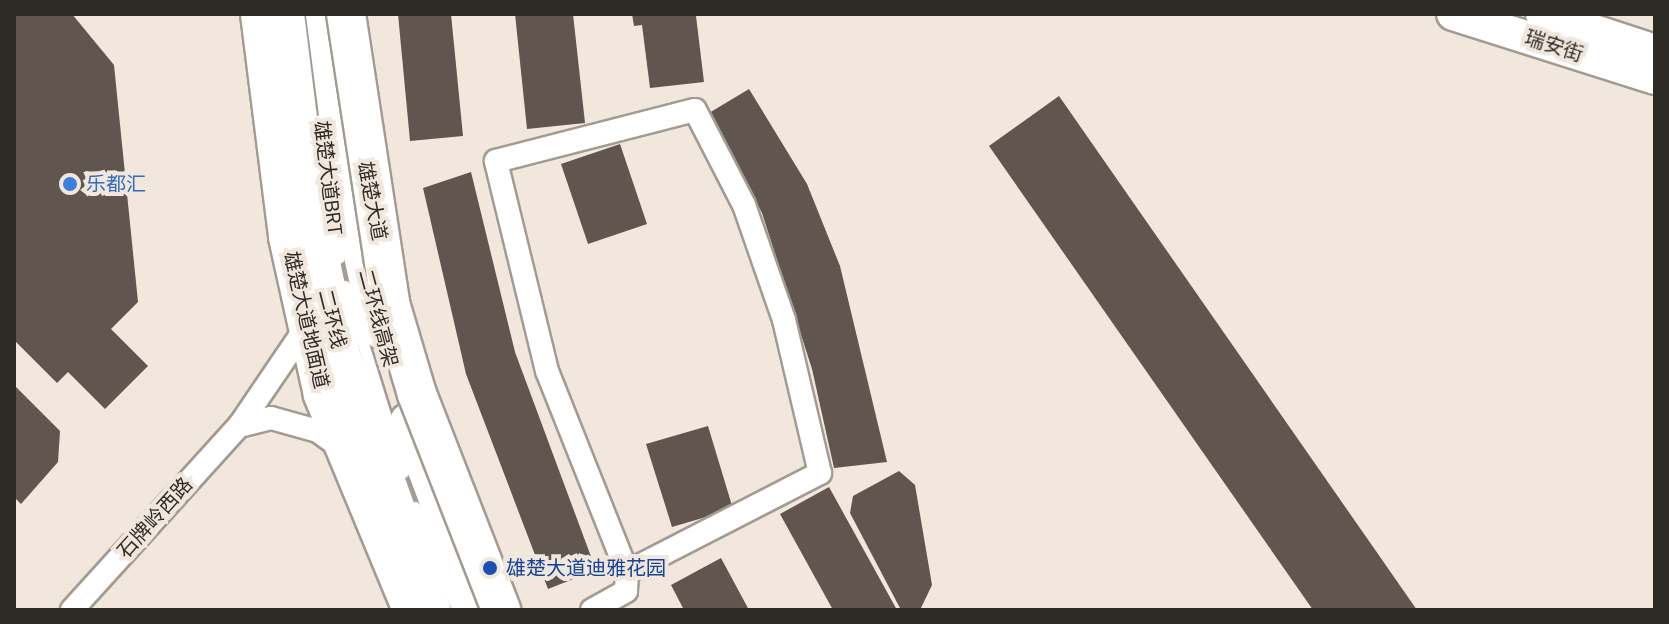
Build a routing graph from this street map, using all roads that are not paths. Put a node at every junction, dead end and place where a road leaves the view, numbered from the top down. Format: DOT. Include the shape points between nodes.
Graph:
graph roads {
  1 [pos="259,14"];
  2 [pos="285,14"];
  3 [pos="313,14"];
  4 [pos="325,14"];
  5 [pos="344,14"];
  6 [pos="1453,14"];
  7 [pos="1542,14"];
  8 [pos="1655,51"];
  9 [pos="1655,78"];
  10 [pos="318,91"];
  11 [pos="319,107"];
  12 [pos="307,326"];
  13 [pos="239,426"];
  14 [pos="339,446"];
  15 [pos="627,572"];
  16 [pos="72,610"];
  17 [pos="411,610"];
  18 [pos="432,610"];
  19 [pos="458,610"];
  20 [pos="480,610"];
  21 [pos="501,610"];
  22 [pos="592,610"];
  1 -- 12 [label="main road, 雄楚大道地面道" via="287,237"];
  2 -- 18 [label="highway, 二环线" via="309,207 340,352"];
  3 -- 10 [label="lane, 雄楚大道BRT"];
  4 -- 20 [label="highway, 二环线高架" via="343,155 377,320"];
  5 -- 21 [label="highway, bridge" via="390,303 417,394"];
  6 -- 9 [label="main road, 瑞安街"];
  7 -- 8 [label="main road, 瑞安街"];
  11 -- 19 [label="lane, 雄楚大道BRT" via="356,331 412,501"];
  12 -- 13 [label="street, 石牌岭西路"];
  12 -- 14 [label="main road, 雄楚大道地面道"];
  13 -- 14 [label="street" via="271,418 318,431"];
  13 -- 16 [label="street, 石牌岭西路"];
  14 -- 17 [label="main road, 雄楚大道地面道"];
  15 -- 15 [label="street" via="547,371 496,161 695,110 744,205 784,320 820,473"];
  15 -- 22 [label="street" via="626,591"];
}
